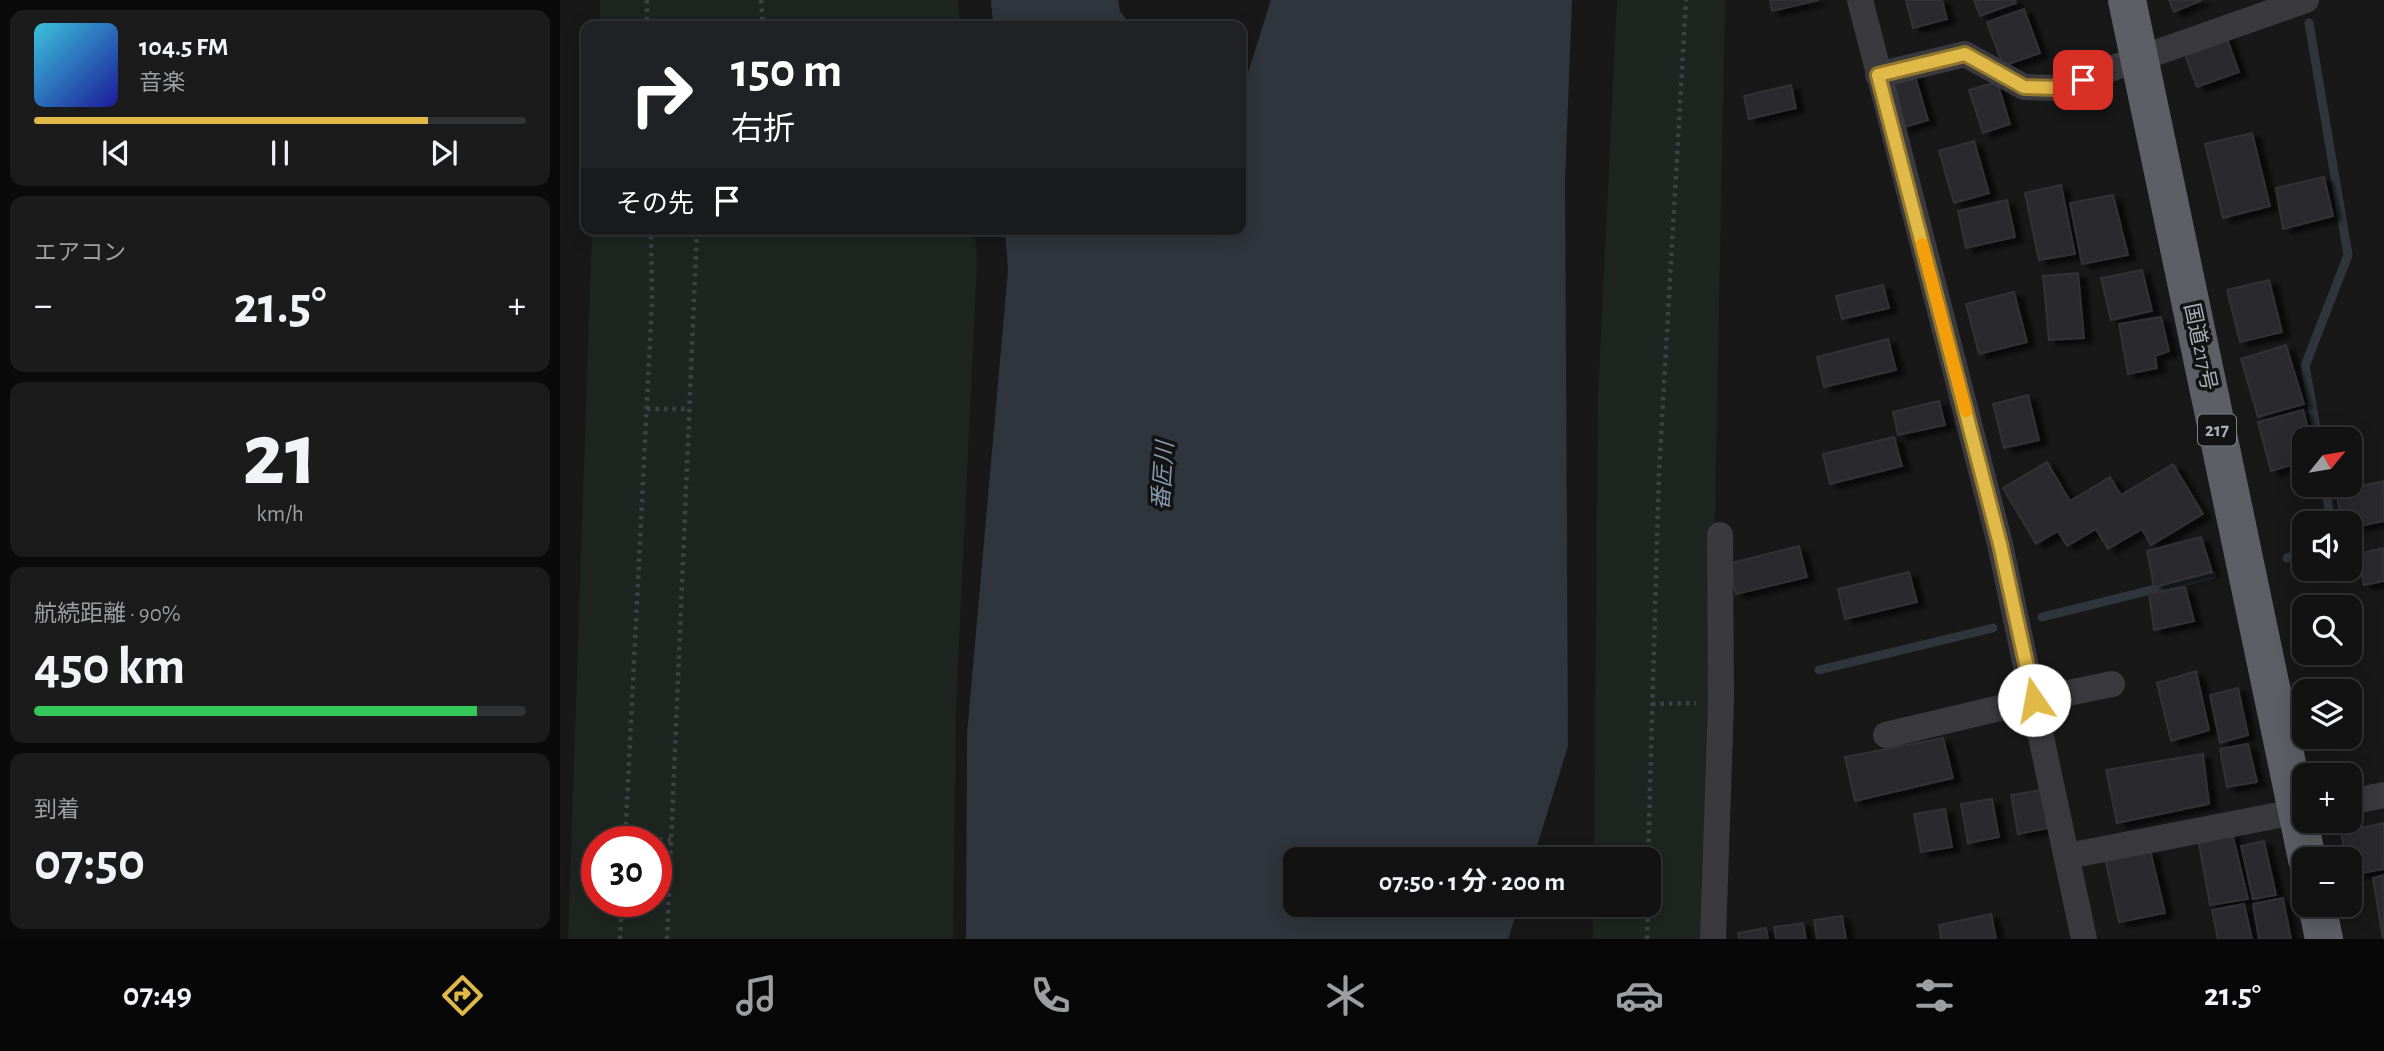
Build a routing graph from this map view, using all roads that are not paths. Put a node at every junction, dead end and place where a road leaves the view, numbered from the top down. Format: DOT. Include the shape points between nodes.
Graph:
graph roads {
  1 [pos="1860,0"];
  2 [pos="2127,0"];
  3 [pos="2306,0"];
  4 [pos="2140,59"];
  5 [pos="1878,75"];
  6 [pos="1720,535"];
  7 [pos="2112,684"];
  8 [pos="2034,700"];
  9 [pos="1886,735"];
  10 [pos="2292,769"];
  11 [pos="2384,795"];
  12 [pos="2362,800"];
  13 [pos="2292,813"];
  14 [pos="2067,856"];
  15 [pos="2319,917"];
  16 [pos="1713,939"];
  17 [pos="2084,939"];
  18 [pos="2324,939"];
  1 -- 5 [label="street"];
  2 -- 4 [label="highway, 国道217号 / 217"];
  3 -- 4 [label="street"];
  4 -- 5 [label="street" via="2056,88 2024,87 1965,54"];
  4 -- 10 [label="highway, 国道217号 / 217"];
  5 -- 8 [label="street" via="2000,544"];
  6 -- 16 [label="street" via="1721,703"];
  7 -- 8 [label="street"];
  8 -- 9 [label="street"];
  8 -- 14 [label="street"];
  11 -- 12 [label="street"];
  13 -- 14 [label="street"];
  14 -- 17 [label="street"];
  15 -- 18 [label="highway"];
}
